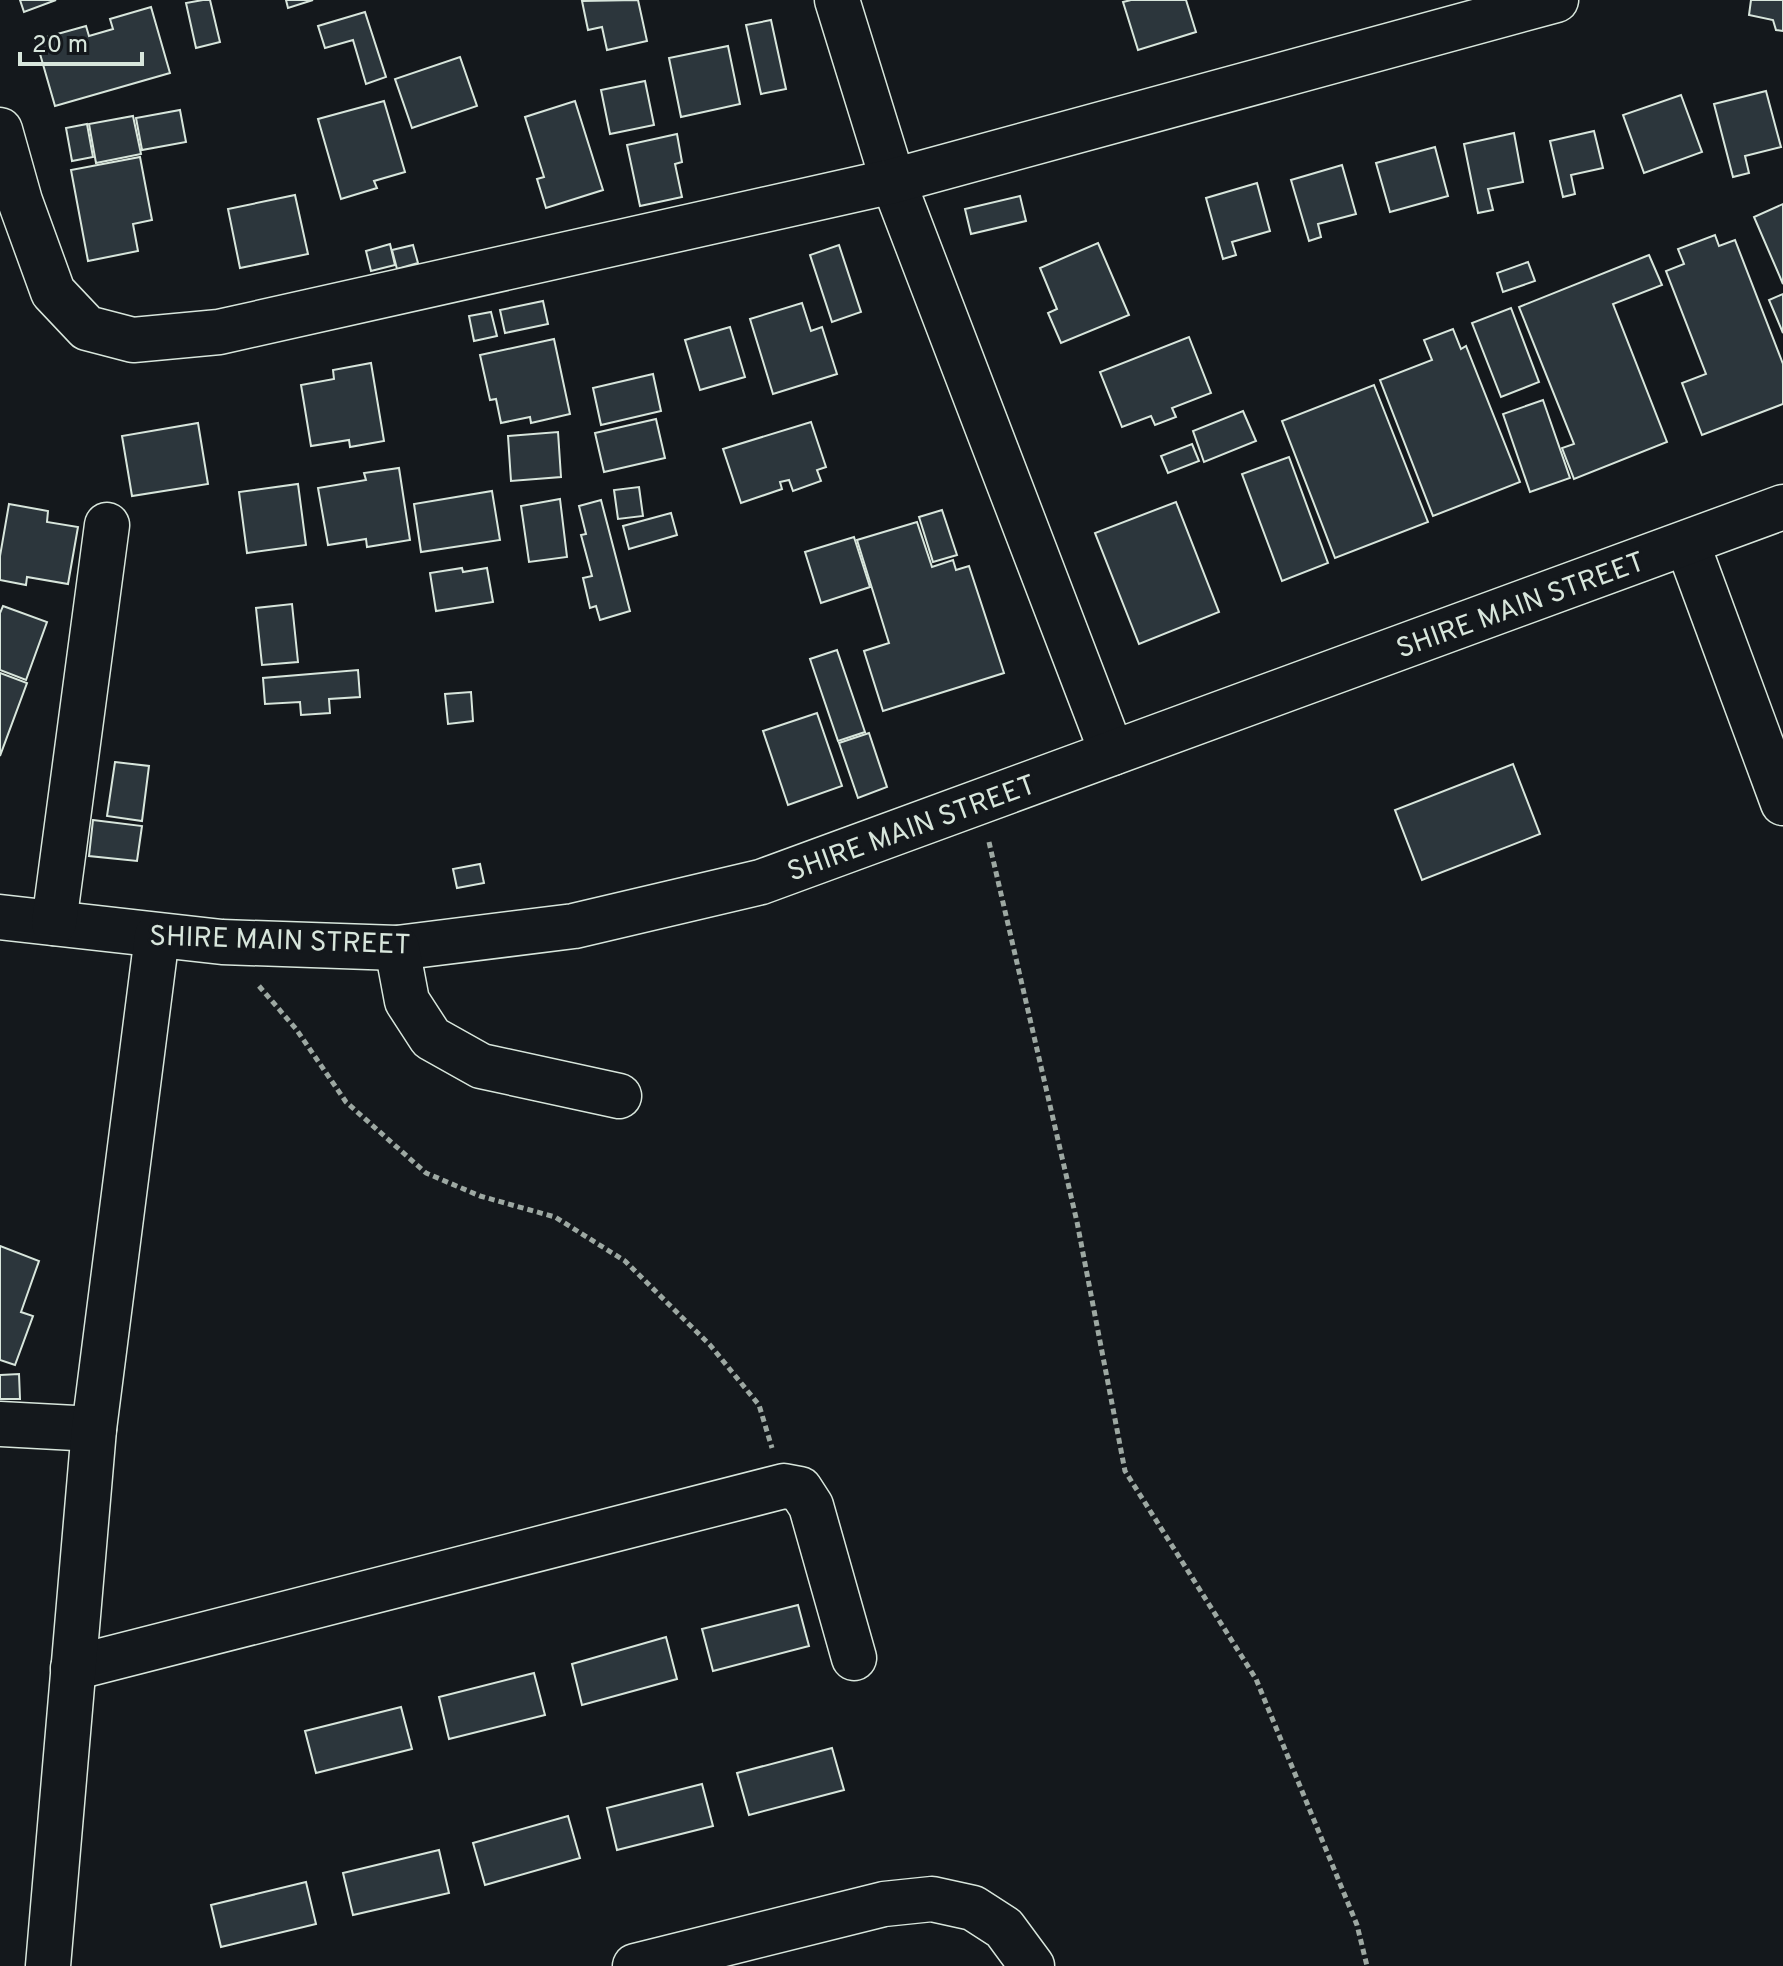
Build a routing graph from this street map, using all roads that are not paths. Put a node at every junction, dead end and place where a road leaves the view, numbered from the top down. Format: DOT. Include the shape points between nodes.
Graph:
graph roads {
  1 [pos="837,0"];
  2 [pos="1556,0"];
  3 [pos="0,130"];
  4 [pos="893,181"];
  5 [pos="1783,507"];
  6 [pos="107,525"];
  7 [pos="1687,543"];
  8 [pos="1112,753"];
  9 [pos="1783,803"];
  10 [pos="0,917"];
  11 [pos="54,923"];
  12 [pos="157,936"];
  13 [pos="397,948"];
  14 [pos="619,1096"];
  15 [pos="0,1424"];
  16 [pos="94,1429"];
  17 [pos="854,1658"];
  18 [pos="73,1668"];
  19 [pos="48,1966"];
  20 [pos="635,1966"];
  21 [pos="1032,1966"];
  1 -- 4 [label="street"];
  2 -- 4 [label="street"];
  3 -- 4 [label="street" via="53,292 87,328 133,340 219,332"];
  4 -- 8 [label="street"];
  5 -- 7 [label="street, SHIRE MAIN STREET"];
  6 -- 11 [label="street"];
  7 -- 8 [label="street, SHIRE MAIN STREET"];
  7 -- 9 [label="street"];
  8 -- 13 [label="street, SHIRE MAIN STREET" via="761,882 574,926"];
  10 -- 11 [label="street, SHIRE MAIN STREET"];
  11 -- 12 [label="street, SHIRE MAIN STREET"];
  12 -- 13 [label="street, SHIRE MAIN STREET"];
  12 -- 16 [label="street"];
  13 -- 14 [label="street" via="407,1001 431,1038 481,1066"];
  15 -- 16 [label="street"];
  16 -- 18 [label="street"];
  17 -- 18 [label="street" via="811,1506 800,1489 784,1486"];
  18 -- 19 [label="street"];
  20 -- 21 [label="street" via="884,1904 932,1899 973,1908 1004,1928"];
}
